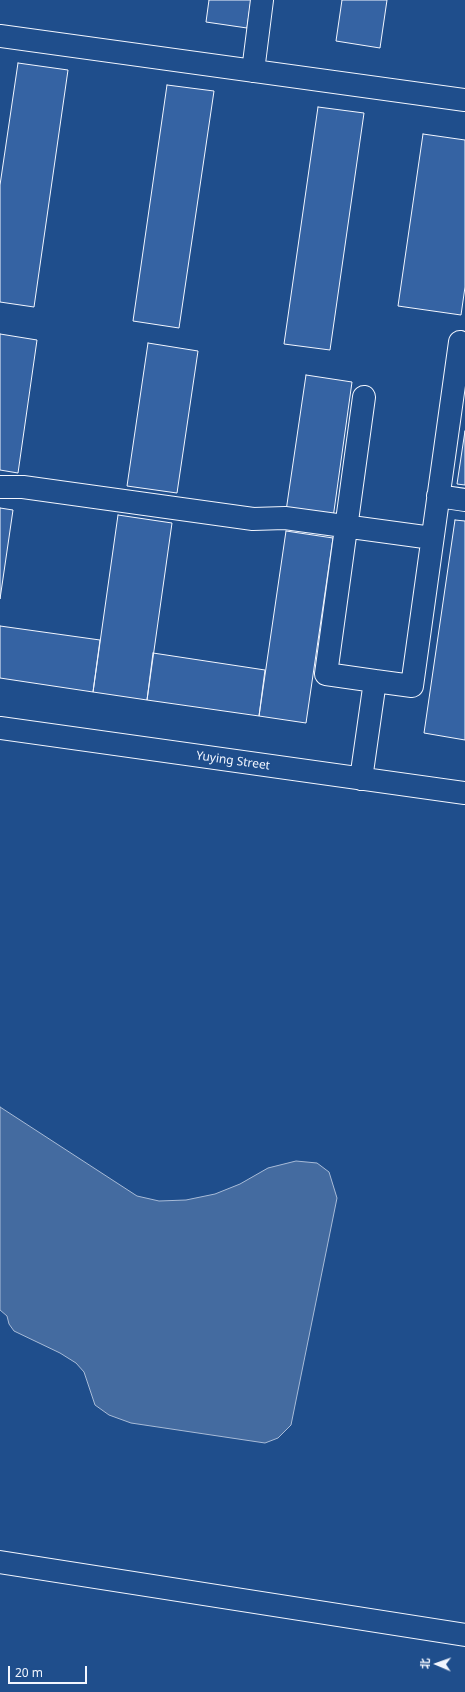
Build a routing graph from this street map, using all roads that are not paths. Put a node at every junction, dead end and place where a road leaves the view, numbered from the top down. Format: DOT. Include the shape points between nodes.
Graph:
graph roads {
  1 [pos="262,0"];
  2 [pos="0,36"];
  3 [pos="254,71"];
  4 [pos="465,100"];
  5 [pos="460,342"];
  6 [pos="364,397"];
  7 [pos="0,487"];
  8 [pos="438,496"];
  9 [pos="465,500"];
  10 [pos="347,527"];
  11 [pos="432,538"];
  12 [pos="375,681"];
  13 [pos="0,728"];
  14 [pos="361,779"];
  15 [pos="465,793"];
  16 [pos="0,1562"];
  17 [pos="465,1635"];
  1 -- 3 [label="street"];
  2 -- 3 [label="street"];
  3 -- 4 [label="street"];
  5 -- 8 [label="street"];
  6 -- 10 [label="street"];
  7 -- 10 [label="street" via="23,487 253,519 285,518"];
  8 -- 9 [label="street"];
  8 -- 11 [label="street"];
  10 -- 11 [label="street"];
  10 -- 12 [label="street" via="326,674"];
  11 -- 12 [label="street" via="412,686"];
  12 -- 14 [label="street"];
  13 -- 14 [label="street, Yuying Street"];
  14 -- 15 [label="street, Yuying Street"];
  16 -- 17 [label="street"];
}
